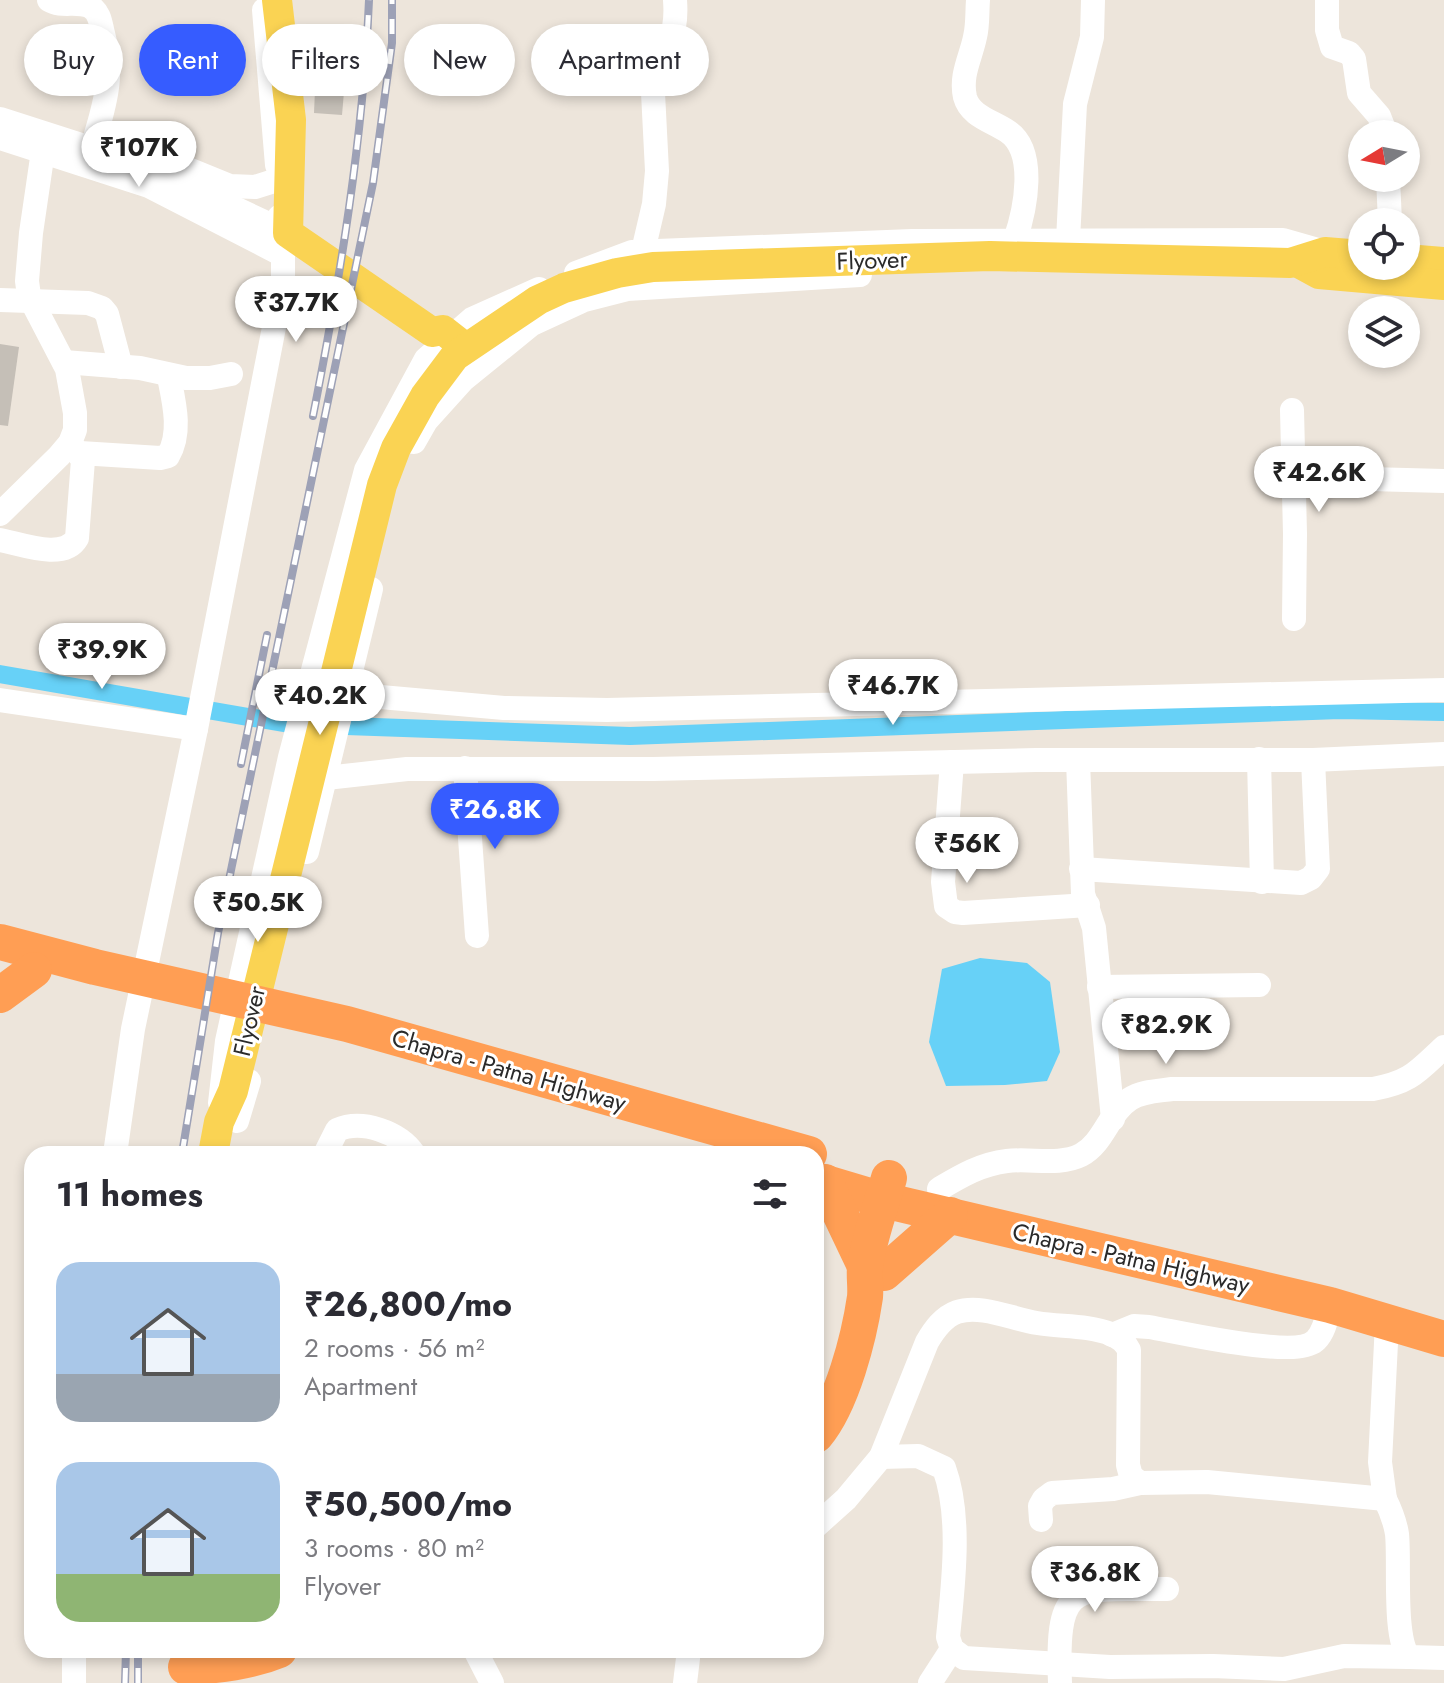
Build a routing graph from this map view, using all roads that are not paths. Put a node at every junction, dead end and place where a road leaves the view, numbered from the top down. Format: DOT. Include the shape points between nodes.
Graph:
graph roads {
  1 [pos="49,0"];
  2 [pos="263,0"];
  3 [pos="277,0"];
  4 [pos="675,0"];
  5 [pos="978,0"];
  6 [pos="1093,0"];
  7 [pos="1327,0"];
  8 [pos="0,103"];
  9 [pos="0,119"];
  10 [pos="1381,120"];
  11 [pos="96,134"];
  12 [pos="0,138"];
  13 [pos="43,151"];
  14 [pos="274,181"];
  15 [pos="1015,240"];
  16 [pos="1068,240"];
  17 [pos="286,244"];
  18 [pos="643,251"];
  19 [pos="1348,257"];
  20 [pos="1420,260"];
  21 [pos="1444,262"];
  22 [pos="1308,263"];
  23 [pos="1444,285"];
  24 [pos="0,300"];
  25 [pos="32,302"];
  26 [pos="459,354"];
  27 [pos="64,362"];
  28 [pos="121,367"];
  29 [pos="231,374"];
  30 [pos="169,377"];
  31 [pos="1292,410"];
  32 [pos="75,448"];
  33 [pos="1294,477"];
  34 [pos="1444,481"];
  35 [pos="0,514"];
  36 [pos="0,540"];
  37 [pos="1294,619"];
  38 [pos="1444,690"];
  39 [pos="0,700"];
  40 [pos="345,701"];
  41 [pos="196,729"];
  42 [pos="1444,754"];
  43 [pos="1259,759"];
  44 [pos="1078,760"];
  45 [pos="1313,760"];
  46 [pos="952,762"];
  47 [pos="328,768"];
  48 [pos="465,768"];
  49 [pos="1081,869"];
  50 [pos="1262,882"];
  51 [pos="1088,905"];
  52 [pos="477,936"];
  53 [pos="0,942"];
  54 [pos="17,966"];
  55 [pos="93,975"];
  56 [pos="1259,985"];
  57 [pos="1099,987"];
  58 [pos="0,995"];
  59 [pos="345,1031"];
  60 [pos="1444,1047"];
  61 [pos="1113,1119"];
  62 [pos="228,1122"];
  63 [pos="116,1146"];
  64 [pos="217,1146"];
  65 [pos="232,1146"];
  66 [pos="329,1146"];
  67 [pos="408,1146"];
  68 [pos="705,1146"];
  69 [pos="741,1146"];
  70 [pos="824,1170"];
  71 [pos="824,1182"];
  72 [pos="912,1194"];
  73 [pos="872,1278"];
  74 [pos="1330,1305"];
  75 [pos="1444,1316"];
  76 [pos="1387,1323"];
  77 [pos="1112,1335"];
  78 [pos="1444,1339"];
  79 [pos="824,1426"];
  80 [pos="881,1457"];
  81 [pos="1140,1483"];
  82 [pos="1385,1499"];
  83 [pos="824,1519"];
  84 [pos="1041,1520"];
  85 [pos="1167,1589"];
  86 [pos="952,1649"];
  87 [pos="1409,1657"];
  88 [pos="74,1658"];
  89 [pos="256,1658"];
  90 [pos="479,1658"];
  91 [pos="688,1658"];
  92 [pos="1444,1658"];
  93 [pos="199,1666"];
  94 [pos="1060,1673"];
  95 [pos="1302,1674"];
  96 [pos="1161,1675"];
  97 [pos="1249,1675"];
  98 [pos="74,1683"];
  99 [pos="492,1683"];
  100 [pos="685,1683"];
  101 [pos="930,1683"];
  1 -- 11 [label="street" via="58,5 77,3 99,15 110,77"];
  2 -- 14 [label="street" via="278,157"];
  3 -- 17 [label="main road" via="291,120"];
  4 -- 18 [label="street" via="671,38 652,73 656,189"];
  5 -- 15 [label="street" via="963,86 973,111 1006,130 1020,146 1025,208"];
  6 -- 16 [label="street" via="1092,37 1075,104"];
  7 -- 10 [label="street" via="1332,47 1354,59 1359,93"];
  8 -- 11 [label="street"];
  9 -- 17 [label="street" via="140,164"];
  11 -- 14 [label="street" via="230,186"];
  12 -- 13 [label="street"];
  13 -- 17 [label="street" via="149,186"];
  13 -- 25 [label="street" via="28,261"];
  14 -- 17 [label="street"];
  15 -- 16 [label="street"];
  15 -- 18 [label="street"];
  16 -- 22 [label="street" via="1283,240"];
  17 -- 26 [label="main road" via="432,332 443,330"];
  17 -- 41 [label="street"];
  18 -- 62 [label="street" via="617,256 486,311 459,328 426,359 366,470 290,757 227,1041"];
  19 -- 22 [label="main road"];
  20 -- 21 [label="main road"];
  22 -- 23 [label="main road"];
  22 -- 26 [label="main road, Flyover" via="990,256 653,267 597,278 538,300"];
  22 -- 40 [label="street" via="1302,278 1120,270 920,272 627,289 584,300 532,324 463,380 426,421 392,501"];
  24 -- 25 [label="street"];
  25 -- 27 [label="street"];
  25 -- 28 [label="street" via="102,308"];
  26 -- 62 [label="main road, Flyover" via="425,396 382,485"];
  27 -- 28 [label="street"];
  27 -- 32 [label="street" via="75,413"];
  28 -- 30 [label="street"];
  29 -- 30 [label="street"];
  30 -- 32 [label="street" via="175,431 168,456"];
  31 -- 33 [label="street"];
  32 -- 35 [label="street"];
  32 -- 36 [label="street" via="83,460 73,545 49,550"];
  33 -- 34 [label="street"];
  33 -- 37 [label="street"];
  38 -- 40 [label="street" via="607,710"];
  39 -- 41 [label="street"];
  40 -- 47 [label="street"];
  41 -- 63 [label="street" via="133,1029"];
  42 -- 45 [label="street"];
  43 -- 44 [label="street"];
  43 -- 45 [label="street"];
  43 -- 50 [label="street"];
  44 -- 46 [label="street"];
  44 -- 49 [label="street"];
  45 -- 50 [label="street" via="1318,869 1301,883"];
  46 -- 48 [label="street"];
  46 -- 51 [label="street" via="946,906 955,912 985,913"];
  47 -- 48 [label="street"];
  47 -- 62 [label="street" via="261,1038"];
  48 -- 52 [label="street"];
  49 -- 50 [label="street"];
  49 -- 51 [label="street"];
  51 -- 57 [label="street"];
  53 -- 55 [label="highway"];
  54 -- 55 [label="highway"];
  54 -- 58 [label="highway"];
  55 -- 59 [label="highway"];
  56 -- 57 [label="street"];
  57 -- 61 [label="street"];
  59 -- 68 [label="highway, Chapra - Patna Highway"];
  59 -- 69 [label="highway, Chapra - Patna Highway"];
  60 -- 61 [label="street" via="1403,1083 1363,1089 1172,1089 1127,1100"];
  61 -- 72 [label="street" via="1081,1155 992,1163"];
  62 -- 64 [label="main road"];
  62 -- 65 [label="main road"];
  66 -- 67 [label="street" via="337,1130 353,1125"];
  70 -- 72 [label="highway, Chapra - Patna Highway"];
  71 -- 73 [label="highway"];
  72 -- 73 [label="highway"];
  72 -- 73 [label="highway"];
  72 -- 74 [label="highway, Chapra - Patna Highway"];
  72 -- 75 [label="highway, Chapra - Patna Highway" via="1354,1291"];
  73 -- 79 [label="highway" via="841,1392"];
  74 -- 76 [label="highway, Chapra - Patna Highway"];
  74 -- 77 [label="street" via="1316,1340 1298,1347 1274,1348 1134,1326"];
  76 -- 78 [label="highway, Chapra - Patna Highway"];
  76 -- 82 [label="street" via="1380,1462"];
  77 -- 80 [label="street" via="972,1310 946,1317 927,1342"];
  77 -- 81 [label="street" via="1129,1350 1128,1465"];
  80 -- 83 [label="street"];
  80 -- 86 [label="street" via="918,1456 944,1468 947,1476 954,1545 948,1637"];
  81 -- 82 [label="street" via="1207,1482"];
  81 -- 84 [label="street" via="1052,1493 1040,1506"];
  82 -- 87 [label="street" via="1397,1537 1400,1618"];
  85 -- 94 [label="street" via="1085,1591 1072,1598 1058,1636"];
  86 -- 94 [label="street" via="964,1658"];
  86 -- 101 [label="street"];
  87 -- 92 [label="street"];
  87 -- 95 [label="street" via="1344,1656"];
  88 -- 98 [label="street"];
  89 -- 93 [label="highway"];
  90 -- 99 [label="street"];
  91 -- 100 [label="street"];
  94 -- 96 [label="street"];
  95 -- 97 [label="street" via="1284,1669"];
  96 -- 97 [label="street"];
}
